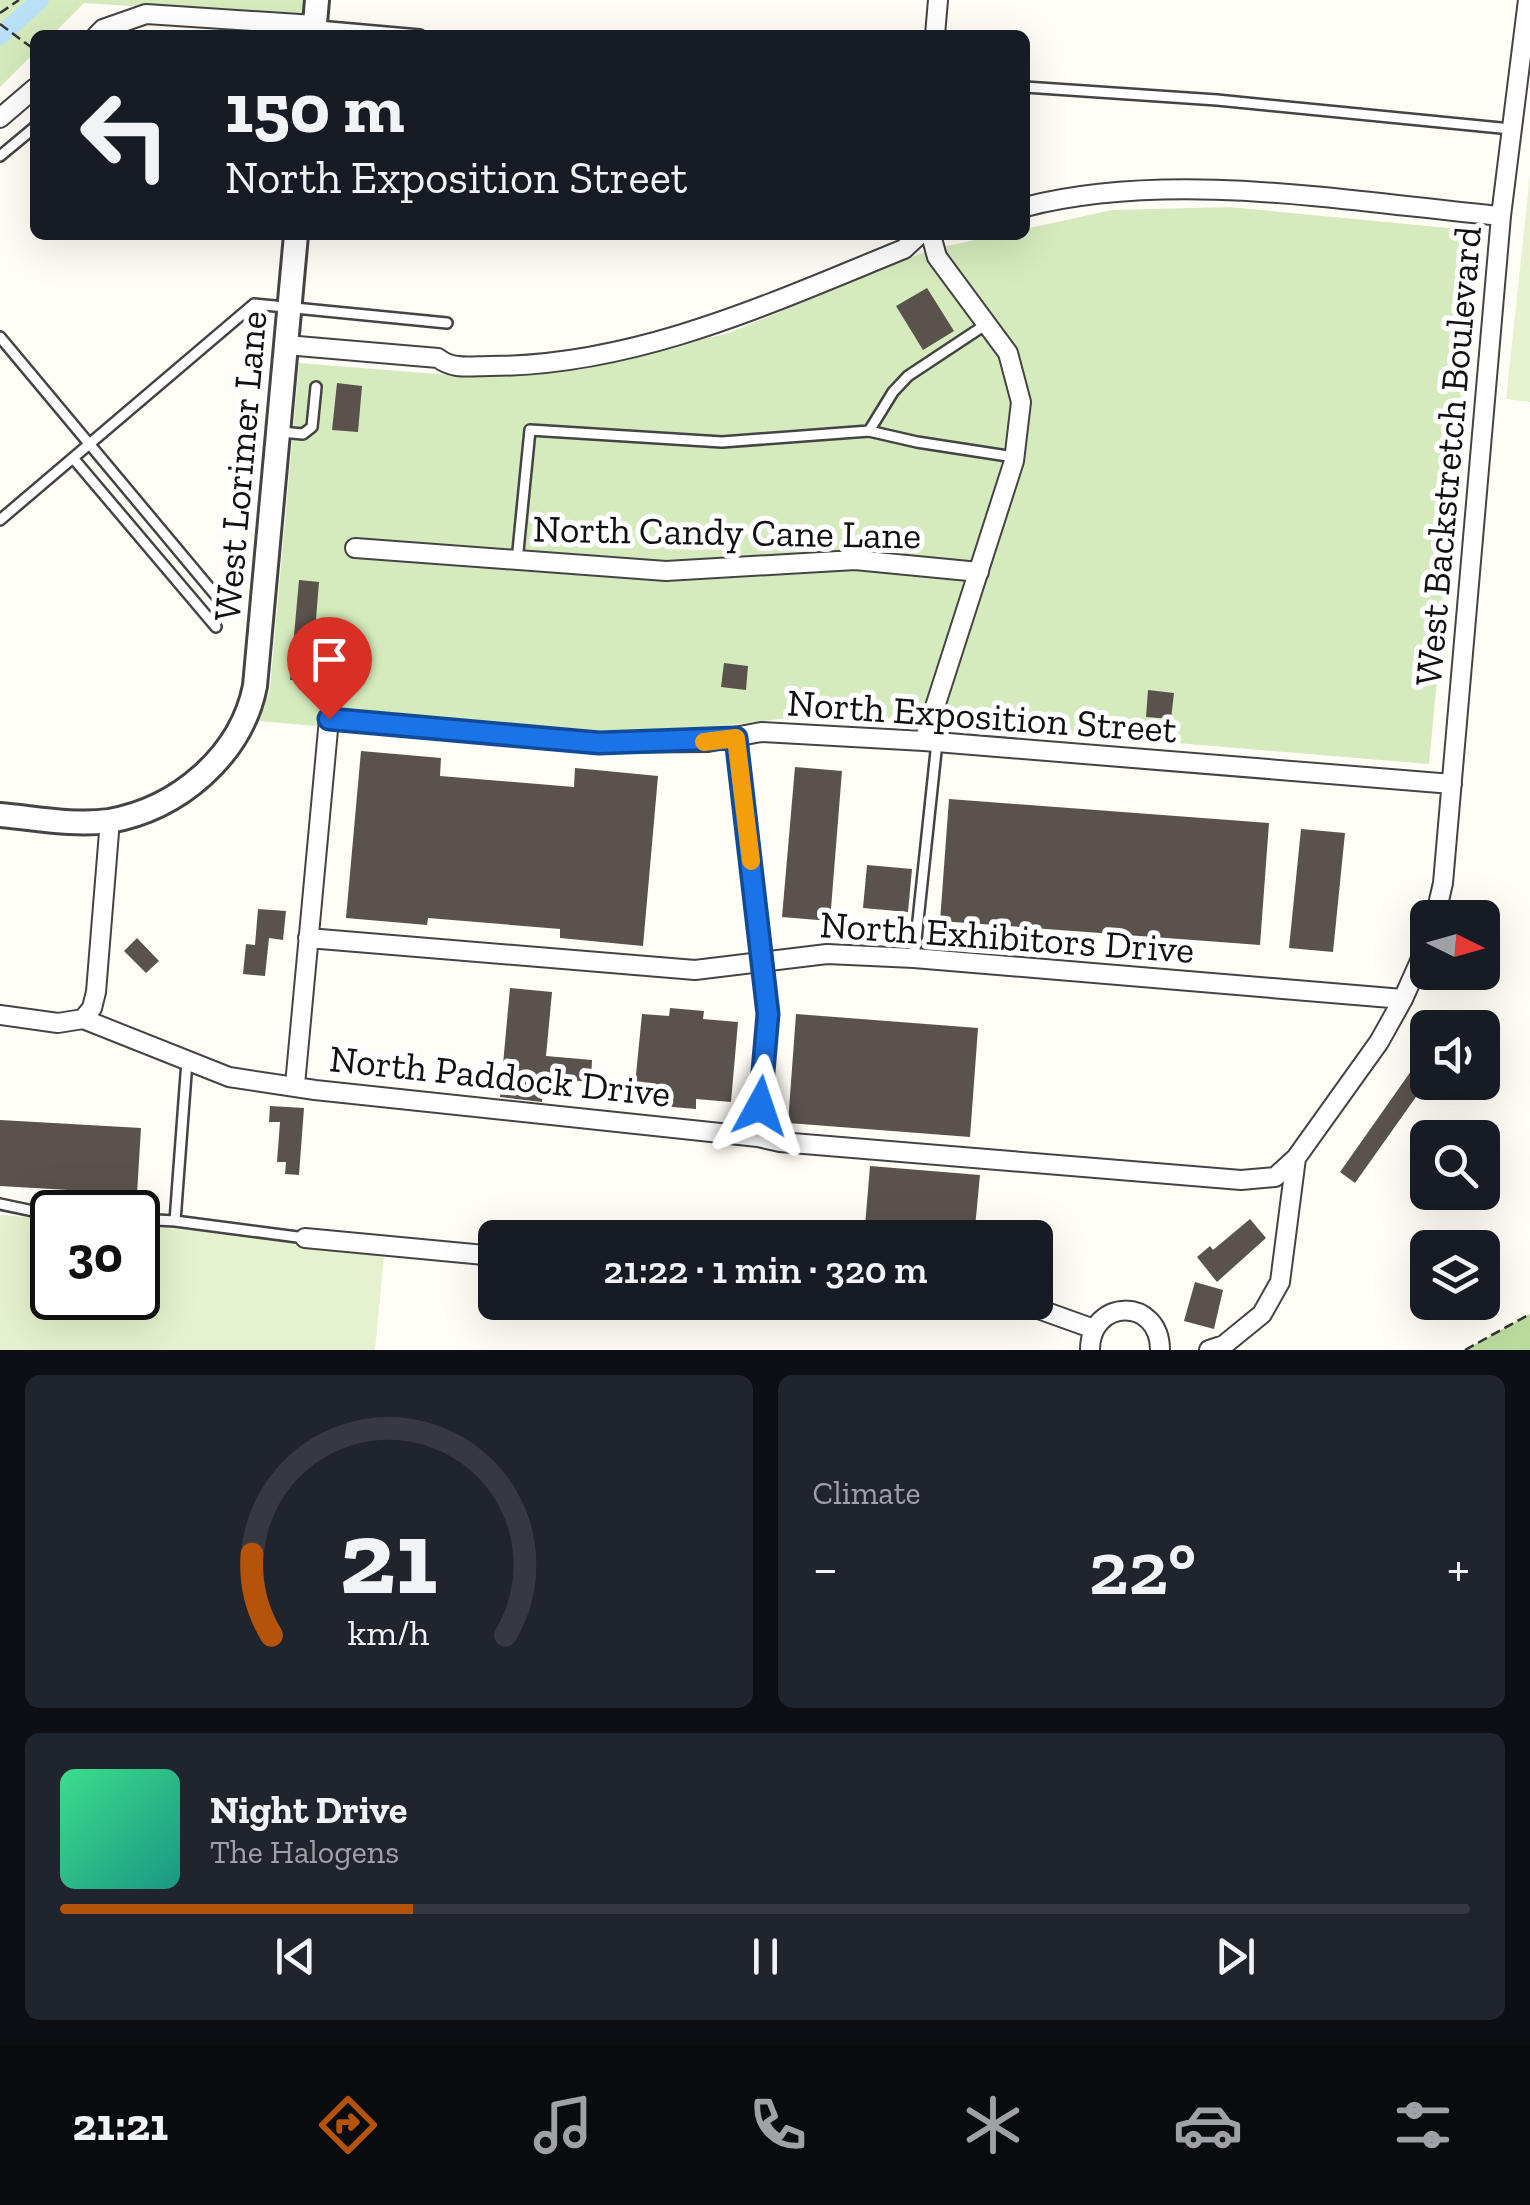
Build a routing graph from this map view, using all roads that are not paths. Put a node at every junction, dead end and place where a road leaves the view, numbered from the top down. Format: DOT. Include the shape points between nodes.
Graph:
graph roads {
  1 [pos="318,0"];
  2 [pos="938,0"];
  3 [pos="1528,4"];
  4 [pos="103,30"];
  5 [pos="315,30"];
  6 [pos="935,30"];
  7 [pos="1030,87"];
  8 [pos="30,92"];
  9 [pos="0,118"];
  10 [pos="1511,129"];
  11 [pos="30,131"];
  12 [pos="0,156"];
  13 [pos="1030,206"];
  14 [pos="1501,216"];
  15 [pos="296,240"];
  16 [pos="914,240"];
  17 [pos="932,240"];
  18 [pos="289,308"];
  19 [pos="448,323"];
  20 [pos="985,325"];
  21 [pos="0,337"];
  22 [pos="286,345"];
  23 [pos="316,387"];
  24 [pos="869,430"];
  25 [pos="278,432"];
  26 [pos="90,444"];
  27 [pos="1014,457"];
  28 [pos="73,458"];
  29 [pos="0,520"];
  30 [pos="355,548"];
  31 [pos="517,561"];
  32 [pos="978,572"];
  33 [pos="218,598"];
  34 [pos="216,627"];
  35 [pos="736,738"];
  36 [pos="930,742"];
  37 [pos="1452,784"];
  38 [pos="0,816"];
  39 [pos="110,820"];
  40 [pos="1439,900"];
  41 [pos="308,938"];
  42 [pos="914,958"];
  43 [pos="763,960"];
  44 [pos="1410,985"];
  45 [pos="1404,999"];
  46 [pos="0,1014"];
  47 [pos="82,1020"];
  48 [pos="188,1060"];
  49 [pos="295,1084"];
  50 [pos="758,1137"];
  51 [pos="1296,1158"];
  52 [pos="0,1204"];
  53 [pos="30,1210"];
  54 [pos="160,1220"];
  55 [pos="175,1221"];
  56 [pos="306,1238"];
  57 [pos="478,1254"];
  58 [pos="1053,1314"];
  59 [pos="1094,1329"];
  60 [pos="1090,1350"];
  61 [pos="1160,1350"];
  62 [pos="1208,1350"];
  1 -- 5 [label="street"];
  2 -- 6 [label="street"];
  3 -- 10 [label="street, West Backstretch Boulevard"];
  4 -- 5 [label="street" via="146,14"];
  7 -- 10 [label="lane"];
  8 -- 9 [label="street"];
  10 -- 14 [label="street, West Backstretch Boulevard"];
  11 -- 12 [label="lane"];
  13 -- 14 [label="street" via="1098,194 1230,190"];
  14 -- 37 [label="street, West Backstretch Boulevard"];
  15 -- 18 [label="street, West Lorimer Lane"];
  16 -- 22 [label="street" via="734,318 642,346 511,366 448,366 438,358"];
  17 -- 20 [label="street"];
  18 -- 19 [label="lane"];
  18 -- 22 [label="street, West Lorimer Lane"];
  18 -- 26 [label="lane" via="254,304"];
  20 -- 24 [label="lane" via="908,376"];
  20 -- 27 [label="street" via="1008,353 1021,402"];
  21 -- 26 [label="lane"];
  22 -- 25 [label="street, West Lorimer Lane"];
  23 -- 25 [label="lane" via="312,427 304,434"];
  24 -- 27 [label="lane"];
  24 -- 31 [label="lane" via="722,442 530,430"];
  25 -- 39 [label="street, West Lorimer Lane" via="252,702 204,775 152,808"];
  26 -- 28 [label="lane"];
  26 -- 33 [label="lane"];
  27 -- 32 [label="street"];
  28 -- 29 [label="lane"];
  28 -- 34 [label="lane"];
  30 -- 31 [label="street, North Candy Cane Lane"];
  31 -- 32 [label="street, North Candy Cane Lane" via="666,571 855,560"];
  32 -- 36 [label="street"];
  35 -- 36 [label="street, North Exposition Street" via="760,732"];
  35 -- 41 [label="street, North Exposition Street" via="599,743 329,719"];
  35 -- 43 [label="street"];
  36 -- 37 [label="street, North Exposition Street"];
  36 -- 42 [label="lane"];
  37 -- 40 [label="street, West Backstretch Boulevard"];
  38 -- 39 [label="street"];
  39 -- 47 [label="street" via="96,992"];
  41 -- 43 [label="street, North Exhibitors Drive" via="695,970"];
  41 -- 49 [label="street"];
  42 -- 43 [label="street, North Exhibitors Drive" via="827,954"];
  42 -- 45 [label="street, North Exhibitors Drive"];
  43 -- 50 [label="street" via="768,1014"];
  44 -- 45 [label="street"];
  45 -- 51 [label="street"];
  46 -- 47 [label="street, North Paddock Drive"];
  47 -- 48 [label="street, North Paddock Drive"];
  48 -- 49 [label="street, North Paddock Drive" via="229,1077"];
  48 -- 55 [label="lane"];
  49 -- 50 [label="street, North Paddock Drive"];
  50 -- 51 [label="street, North Paddock Drive" via="1241,1180 1274,1177"];
  51 -- 62 [label="street" via="1280,1282 1262,1314"];
  52 -- 53 [label="lane"];
  54 -- 55 [label="lane"];
  55 -- 56 [label="lane"];
  56 -- 57 [label="street"];
  58 -- 59 [label="street"];
  59 -- 60 [label="street"];
  59 -- 61 [label="street" via="1110,1313 1133,1311 1153,1324"];
}
